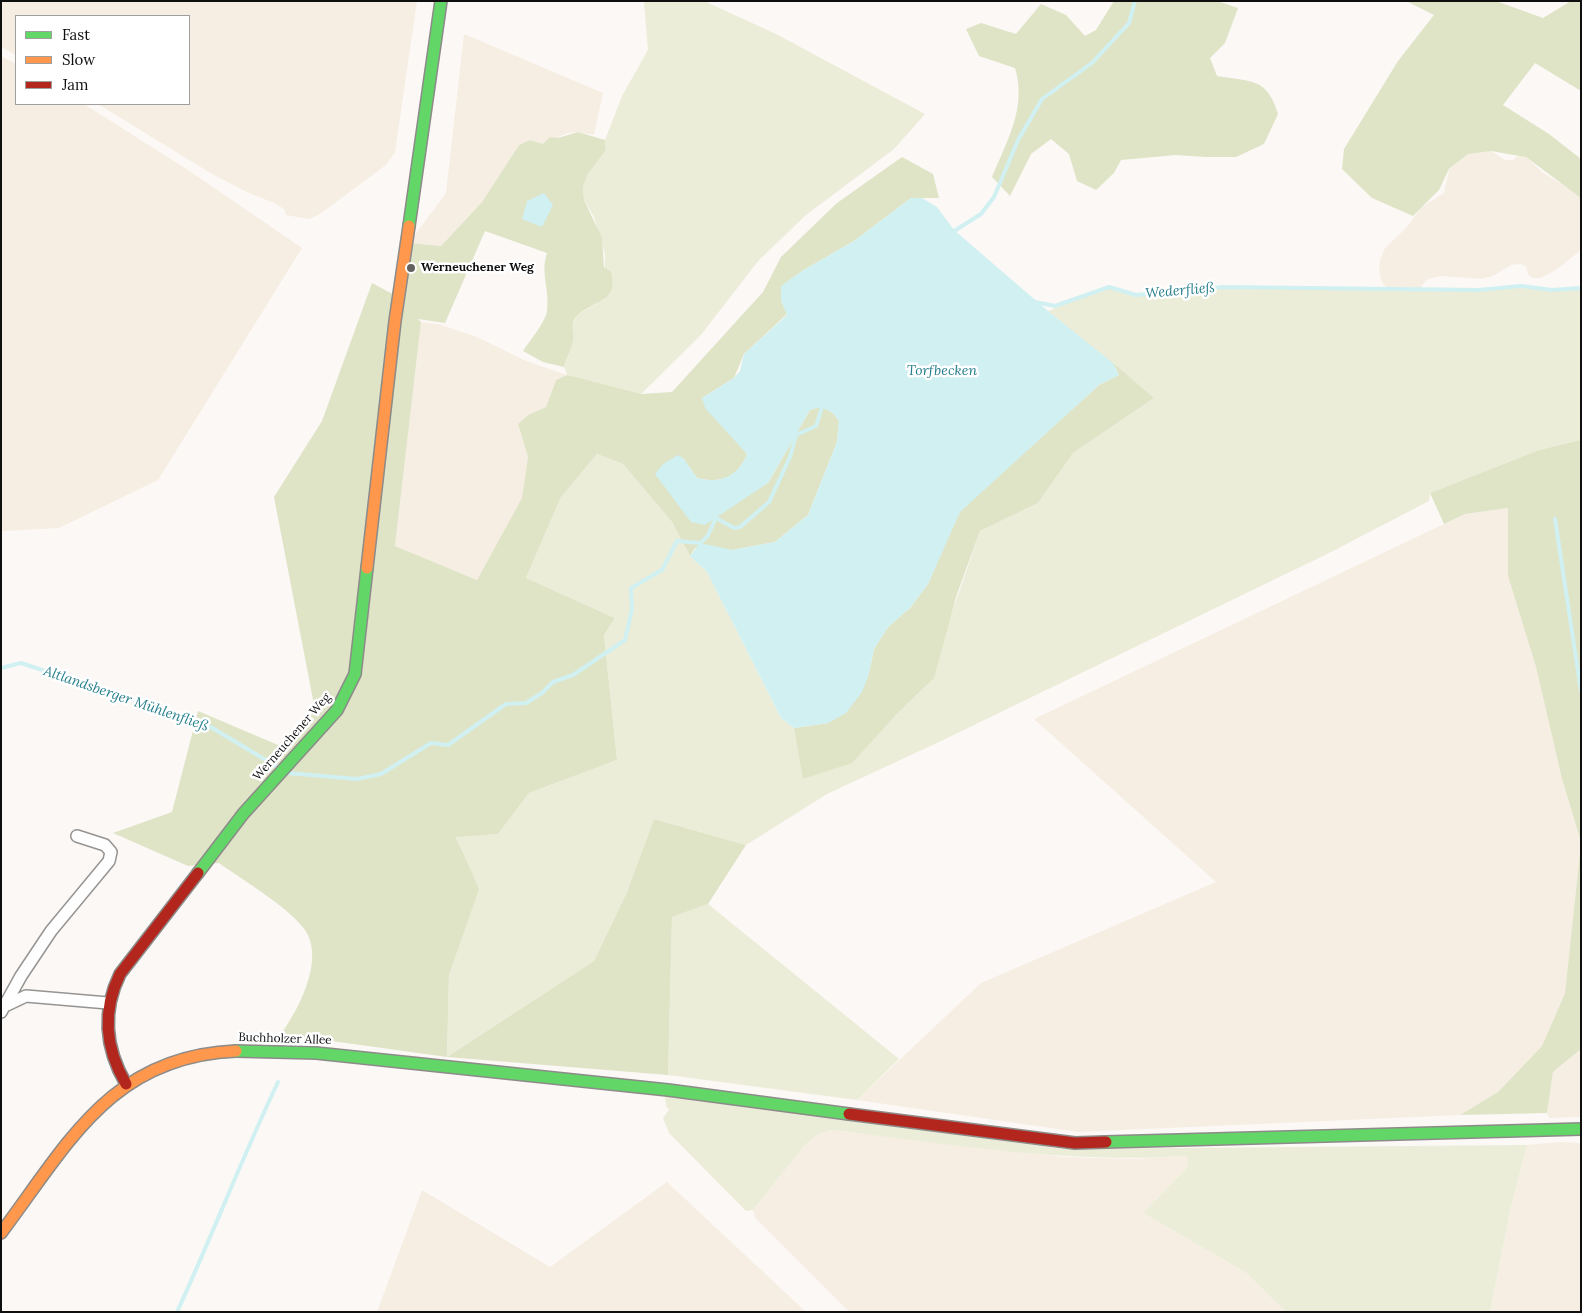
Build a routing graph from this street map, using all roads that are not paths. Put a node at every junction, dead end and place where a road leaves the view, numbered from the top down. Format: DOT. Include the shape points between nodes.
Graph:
graph roads {
  1 [pos="441,1"];
  2 [pos="77,836"];
  3 [pos="108,1003"];
  4 [pos="4,1008"];
  5 [pos="126,1084"];
  6 [pos="1581,1129"];
  7 [pos="1,1233"];
  1 -- 3 [label="street, Werneuchener Weg" via="395,321 354,674 337,710 287,763 212,852 133,955 111,990"];
  2 -- 4 [label="street" via="105,844 111,852 109,861 51,931"];
  3 -- 4 [label="street" via="26,996"];
  3 -- 5 [label="street, Werneuchener Weg" via="112,1054 116,1070"];
  5 -- 6 [label="street, Buchholzer Allee" via="148,1072 196,1055 254,1050 316,1053 612,1084 1075,1143"];
  5 -- 7 [label="street, Buchholzer Allee" via="100,1104 84,1123"];
}
